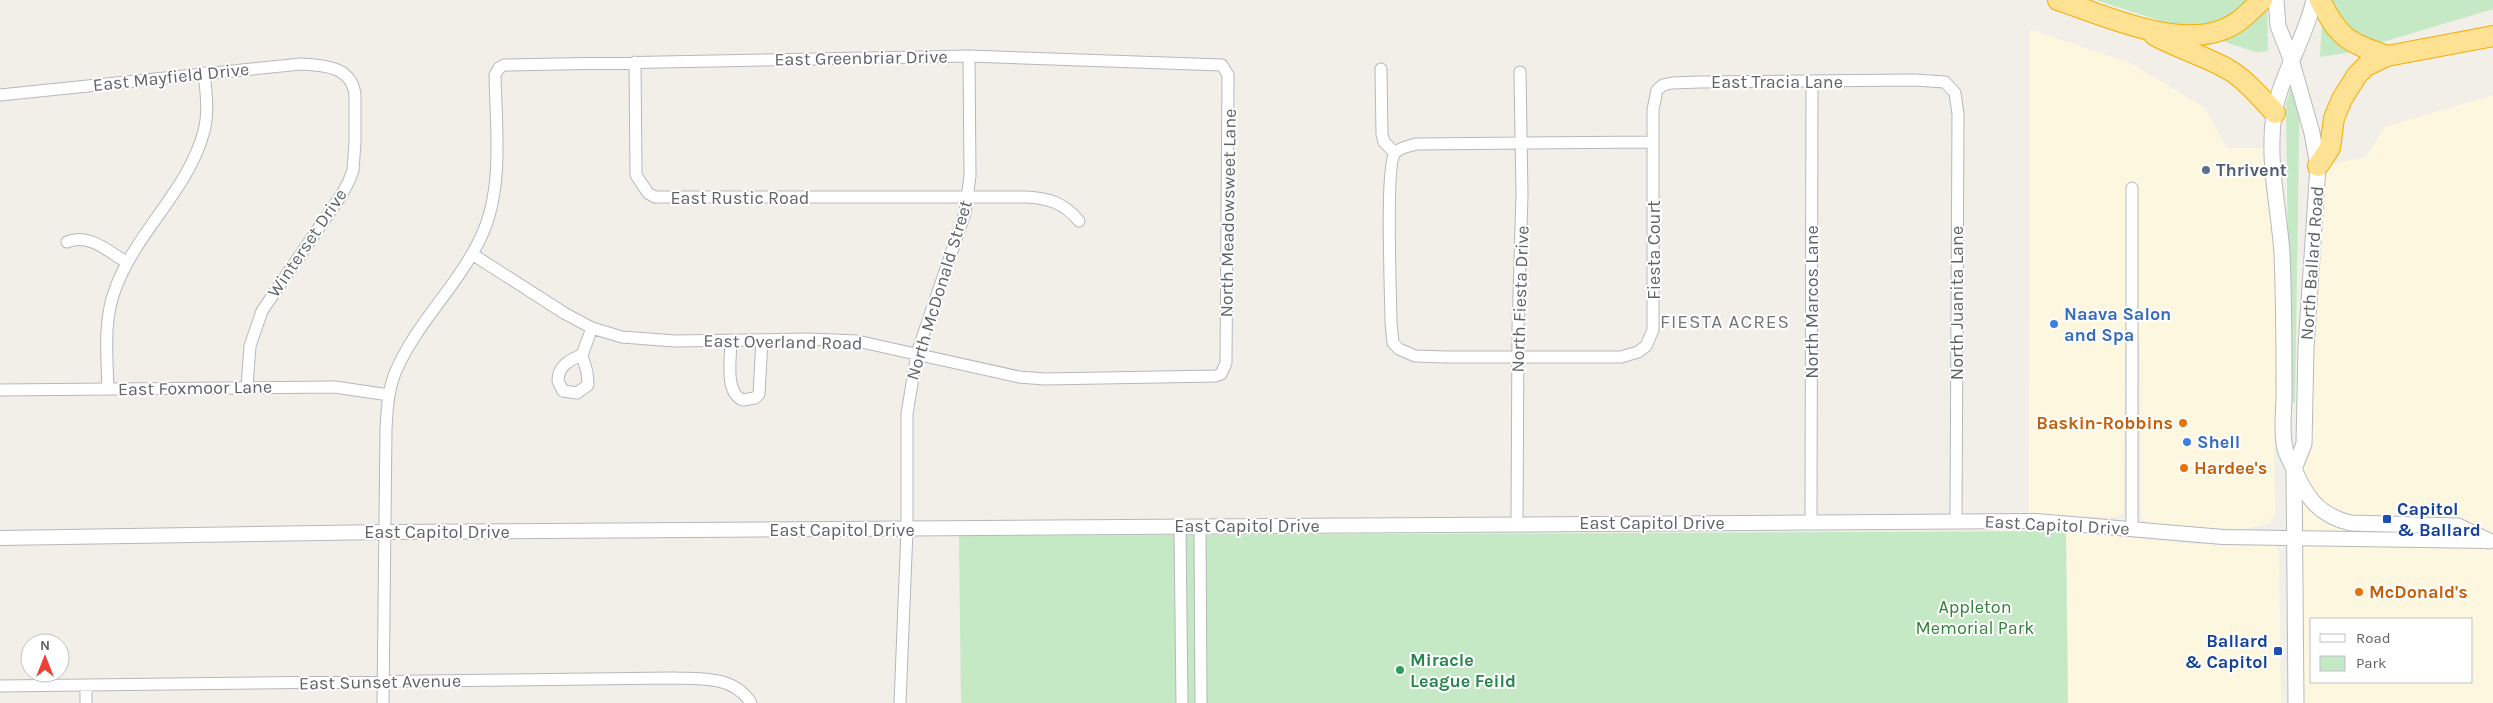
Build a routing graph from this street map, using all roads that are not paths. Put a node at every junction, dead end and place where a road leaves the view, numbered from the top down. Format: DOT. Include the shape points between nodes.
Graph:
graph roads {
  1 [pos="2058,0"];
  2 [pos="2262,0"];
  3 [pos="2276,0"];
  4 [pos="2314,0"];
  5 [pos="2320,0"];
  6 [pos="2139,27"];
  7 [pos="2493,36"];
  8 [pos="969,56"];
  9 [pos="2387,56"];
  10 [pos="2291,59"];
  11 [pos="634,62"];
  12 [pos="1222,65"];
  13 [pos="1382,69"];
  14 [pos="342,71"];
  15 [pos="1520,72"];
  16 [pos="204,74"];
  17 [pos="1812,82"];
  18 [pos="1951,87"];
  19 [pos="0,95"];
  20 [pos="2275,113"];
  21 [pos="1522,142"];
  22 [pos="1653,142"];
  23 [pos="1395,153"];
  24 [pos="2318,166"];
  25 [pos="2132,188"];
  26 [pos="968,197"];
  27 [pos="1079,221"];
  28 [pos="67,242"];
  29 [pos="472,254"];
  30 [pos="126,262"];
  31 [pos="592,328"];
  32 [pos="731,340"];
  33 [pos="762,340"];
  34 [pos="917,353"];
  35 [pos="582,355"];
  36 [pos="1518,358"];
  37 [pos="1226,363"];
  38 [pos="248,387"];
  39 [pos="108,389"];
  40 [pos="0,390"];
  41 [pos="389,395"];
  42 [pos="2294,469"];
  43 [pos="1956,521"];
  44 [pos="1811,523"];
  45 [pos="1517,525"];
  46 [pos="1180,526"];
  47 [pos="1200,526"];
  48 [pos="2132,528"];
  49 [pos="907,530"];
  50 [pos="386,532"];
  51 [pos="2294,537"];
  52 [pos="0,538"];
  53 [pos="2491,541"];
  54 [pos="384,683"];
  55 [pos="86,685"];
  56 [pos="0,686"];
  57 [pos="86,703"];
  58 [pos="383,703"];
  59 [pos="751,703"];
  60 [pos="900,703"];
  61 [pos="1182,703"];
  62 [pos="1201,703"];
  63 [pos="2296,703"];
  1 -- 6 [label="highway"];
  2 -- 6 [label="highway" via="2237,22 2221,30 2184,34"];
  3 -- 10 [label="main road, North Ballard Road" via="2278,26"];
  4 -- 10 [label="main road, North Ballard Road" via="2306,28"];
  5 -- 9 [label="highway" via="2333,25 2343,36"];
  6 -- 20 [label="highway" via="2224,67 2254,90"];
  7 -- 9 [label="highway"];
  8 -- 11 [label="street, East Greenbriar Drive"];
  8 -- 12 [label="street, East Greenbriar Drive"];
  8 -- 26 [label="street, North McDonald Street" via="971,132"];
  9 -- 24 [label="highway" via="2366,66 2357,75 2342,99 2334,118 2330,148"];
  10 -- 20 [label="main road, North Ballard Road"];
  10 -- 24 [label="main road, North Ballard Road"];
  11 -- 26 [label="street, East Rustic Road" via="636,175 648,193 655,197"];
  11 -- 29 [label="street, East Greenbriar Drive" via="504,65 500,68 495,75 493,199"];
  12 -- 37 [label="street, North Meadowsweet Lane" via="1228,75 1229,89"];
  13 -- 23 [label="street" via="1382,134 1384,142"];
  14 -- 16 [label="street, East Mayfield Drive" via="301,64"];
  14 -- 38 [label="street, Winterset Drive" via="354,86 352,170 342,194 262,311 250,346"];
  15 -- 21 [label="street, North Fiesta Drive"];
  16 -- 19 [label="street, East Mayfield Drive"];
  16 -- 30 [label="street" via="206,120 196,150 183,176"];
  17 -- 18 [label="street, East Tracia Lane" via="1921,80 1945,82"];
  17 -- 22 [label="street, East Tracia Lane" via="1663,85 1654,96"];
  17 -- 44 [label="street, North Marcos Lane"];
  18 -- 43 [label="street, North Juanita Lane" via="1958,114"];
  20 -- 42 [label="main road, North Ballard Road" via="2272,168 2282,253 2285,448"];
  21 -- 22 [label="street"];
  21 -- 23 [label="street" via="1416,144"];
  21 -- 36 [label="street, North Fiesta Drive"];
  22 -- 36 [label="street, Fiesta Court" via="1651,338 1638,352 1621,356"];
  23 -- 36 [label="street, Fiesta Court" via="1391,163 1390,201 1393,343 1414,356"];
  24 -- 42 [label="main road, North Ballard Road" via="2306,348 2304,444"];
  25 -- 48 [label="street"];
  26 -- 27 [label="street, East Rustic Road" via="1048,199 1064,207"];
  26 -- 34 [label="street, North McDonald Street" via="958,239"];
  28 -- 30 [label="street" via="81,238 90,240"];
  29 -- 31 [label="street, East Overland Road"];
  29 -- 41 [label="street" via="406,352"];
  30 -- 39 [label="street" via="115,288 109,316"];
  31 -- 32 [label="street, East Overland Road" via="635,340"];
  31 -- 35 [label="street"];
  32 -- 33 [label="street, East Overland Road"];
  32 -- 33 [label="street" via="732,386 735,395 743,400 759,394"];
  33 -- 34 [label="street, East Overland Road" via="844,340"];
  34 -- 37 [label="street, East Overland Road" via="1045,379 1206,378 1221,374"];
  34 -- 49 [label="street, North McDonald Street" via="907,414"];
  36 -- 45 [label="street, North Fiesta Drive"];
  38 -- 39 [label="street, East Foxmoor Lane"];
  38 -- 41 [label="street, East Foxmoor Lane" via="335,387"];
  39 -- 40 [label="street, East Foxmoor Lane"];
  41 -- 50 [label="street"];
  42 -- 51 [label="main road, North Ballard Road"];
  42 -- 53 [label="main road" via="2310,501 2334,518 2351,523 2458,526"];
  43 -- 44 [label="street, East Capitol Drive"];
  43 -- 48 [label="street, East Capitol Drive" via="2036,521"];
  44 -- 45 [label="street, East Capitol Drive"];
  45 -- 47 [label="street, East Capitol Drive"];
  46 -- 47 [label="street, East Capitol Drive"];
  46 -- 49 [label="street, East Capitol Drive"];
  46 -- 61 [label="street"];
  47 -- 62 [label="street"];
  48 -- 51 [label="street, East Capitol Drive" via="2223,537"];
  49 -- 50 [label="street, East Capitol Drive"];
  49 -- 60 [label="street, North McDonald Street"];
  50 -- 52 [label="street, East Capitol Drive"];
  50 -- 54 [label="street"];
  51 -- 53 [label="street, East Capitol Drive"];
  51 -- 63 [label="main road, North Ballard Road"];
  54 -- 55 [label="street, East Sunset Avenue"];
  54 -- 58 [label="street"];
  54 -- 59 [label="street, East Sunset Avenue" via="716,679 737,687"];
  55 -- 56 [label="street, East Sunset Avenue"];
  55 -- 57 [label="street"];
}
